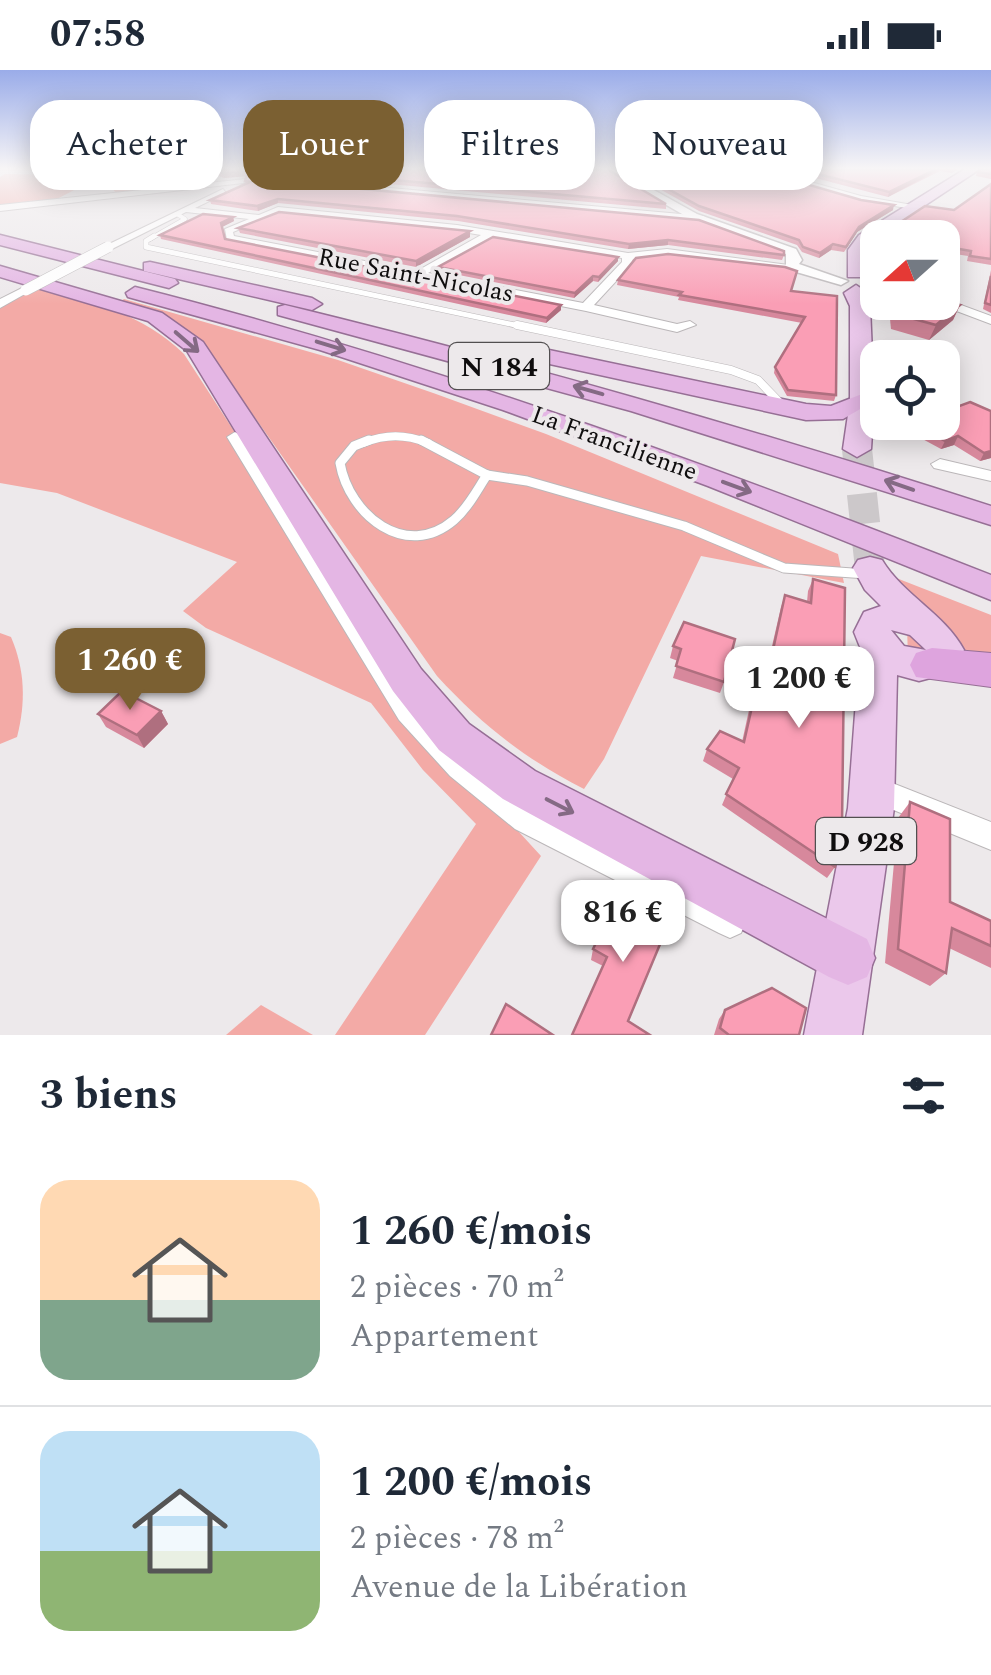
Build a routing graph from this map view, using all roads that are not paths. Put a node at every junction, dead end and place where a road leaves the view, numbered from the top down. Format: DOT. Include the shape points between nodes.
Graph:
graph roads {
  1 [pos="177,214"];
  2 [pos="182,214"];
  3 [pos="213,214"];
  4 [pos="267,214"];
  5 [pos="314,214"];
  6 [pos="654,214"];
  7 [pos="692,214"];
  8 [pos="902,214"];
  9 [pos="259,217"];
  10 [pos="702,219"];
  11 [pos="490,234"];
  12 [pos="0,236"];
  13 [pos="628,256"];
  14 [pos="0,257"];
  15 [pos="791,265"];
  16 [pos="419,274"];
  17 [pos="13,280"];
  18 [pos="858,285"];
  19 [pos="0,304"];
  20 [pos="586,307"];
  21 [pos="960,313"];
  22 [pos="991,323"];
  23 [pos="690,325"];
  24 [pos="860,343"];
  25 [pos="860,402"];
  26 [pos="785,408"];
  27 [pos="860,425"];
  28 [pos="235,437"];
  29 [pos="858,449"];
  30 [pos="940,464"];
  31 [pos="487,476"];
  32 [pos="991,476"];
  33 [pos="991,492"];
  34 [pos="991,516"];
  35 [pos="873,575"];
  36 [pos="991,588"];
  37 [pos="920,623"];
  38 [pos="878,634"];
  39 [pos="928,666"];
  40 [pos="991,670"];
  41 [pos="875,724"];
  42 [pos="872,788"];
  43 [pos="991,836"];
  44 [pos="848,958"];
  45 [pos="833,1035"];
  1 -- 17 [label="street, bridge"];
  2 -- 26 [label="lane" via="146,247 731,370 758,380"];
  3 -- 9 [label="street"];
  4 -- 9 [label="street"];
  5 -- 11 [label="street"];
  6 -- 10 [label="street"];
  7 -- 10 [label="street"];
  8 -- 18 [label="main road" via="865,238"];
  9 -- 16 [label="street, Rue Saint-Nicolas" via="228,231 230,238"];
  10 -- 15 [label="street" via="786,249 793,254"];
  11 -- 13 [label="street"];
  11 -- 16 [label="street"];
  12 -- 26 [label="highway"];
  34 -- 12 [label="highway, La Francilienne / N 184, one-way" via="802,452 552,380"];
  13 -- 15 [label="street" via="666,252"];
  13 -- 20 [label="street"];
  14 -- 36 [label="highway, La Francilienne / N 184, one-way" via="441,380 789,506"];
  15 -- 18 [label="street"];
  16 -- 20 [label="street, Rue Saint-Nicolas"];
  17 -- 19 [label="street"];
  17 -- 44 [label="highway, one-way" via="155,317 195,347 407,680 454,737 519,785"];
  18 -- 24 [label="main road"];
  20 -- 23 [label="street, Rue Saint-Nicolas" via="677,328"];
  21 -- 22 [label="street"];
  25 -- 26 [label="highway" via="834,414"];
  27 -- 29 [label="main road"];
  28 -- 44 [label="street" via="408,712 460,768 525,820 801,959"];
  29 -- 33 [label="highway"];
  30 -- 32 [label="street"];
  31 -- 31 [label="lane" via="407,435 354,446 340,462 340,476 358,509 389,534 426,535 453,521"];
  31 -- 35 [label="lane" via="527,480 684,526 784,568"];
  35 -- 37 [label="main road"];
  35 -- 38 [label="main road, D 928"];
  37 -- 38 [label="main road" via="892,616"];
  37 -- 39 [label="main road" via="944,650"];
  38 -- 39 [label="main road" via="904,662"];
  38 -- 41 [label="main road, D 928"];
  39 -- 40 [label="highway"];
  39 -- 41 [label="main road"];
  41 -- 42 [label="main road, D 928"];
  42 -- 43 [label="street"];
  42 -- 44 [label="main road, D 928"];
  44 -- 45 [label="main road, D 928"];
}
